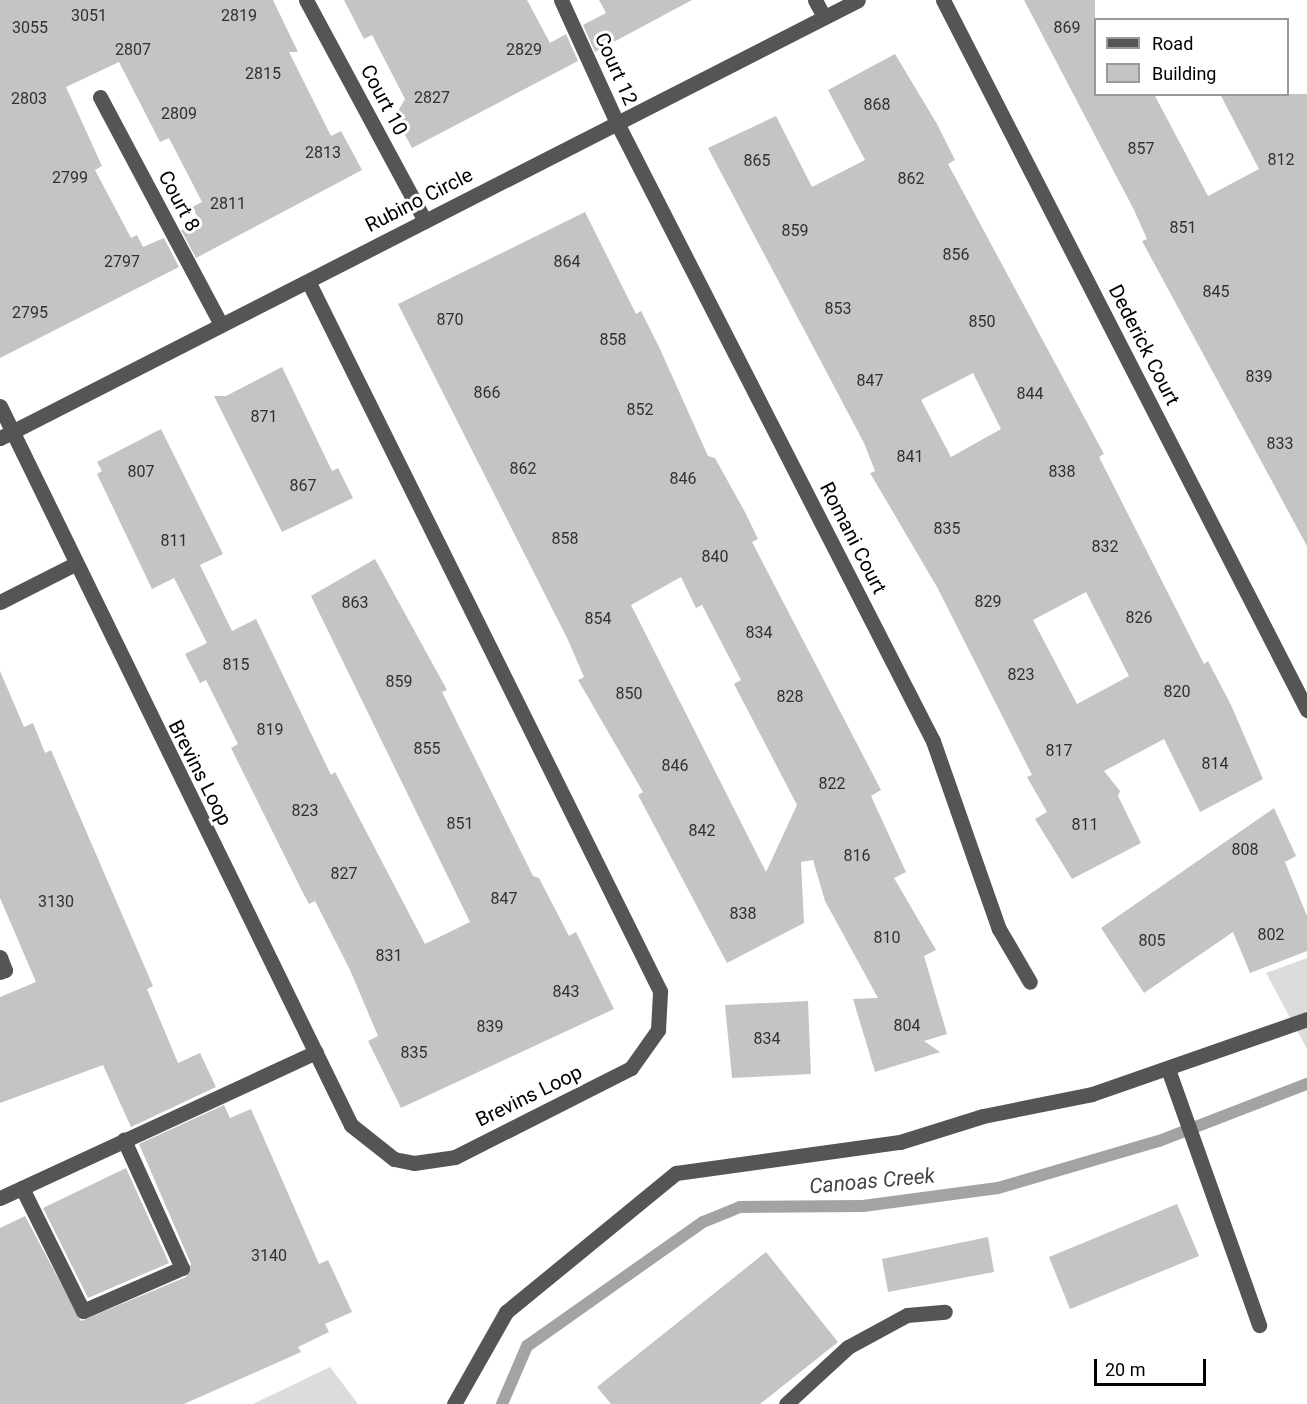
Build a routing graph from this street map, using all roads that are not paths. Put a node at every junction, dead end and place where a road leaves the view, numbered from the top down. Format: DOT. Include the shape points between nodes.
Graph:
graph roads {
  1 [pos="306,0"];
  2 [pos="561,0"];
  3 [pos="815,0"];
  4 [pos="858,0"];
  5 [pos="943,0"];
  6 [pos="824,17"];
  7 [pos="100,97"];
  8 [pos="617,123"];
  9 [pos="424,221"];
  10 [pos="308,281"];
  11 [pos="221,326"];
  12 [pos="0,406"];
  13 [pos="6,435"];
  14 [pos="73,565"];
  15 [pos="0,602"];
  16 [pos="1307,710"];
  17 [pos="0,957"];
  18 [pos="0,972"];
  19 [pos="1030,982"];
  20 [pos="1307,1019"];
  21 [pos="316,1052"];
  22 [pos="1169,1074"];
  23 [pos="124,1140"];
  24 [pos="22,1188"];
  25 [pos="0,1198"];
  26 [pos="945,1312"];
  27 [pos="1259,1325"];
  28 [pos="454,1404"];
  29 [pos="786,1404"];
  1 -- 9 [label="street, Court 10"];
  2 -- 8 [label="street, Court 12"];
  3 -- 6 [label="street"];
  4 -- 6 [label="street, Rubino Circle"];
  5 -- 16 [label="street, Dederick Court"];
  6 -- 8 [label="street, Rubino Circle"];
  7 -- 11 [label="street, Court 8"];
  8 -- 9 [label="street, Rubino Circle"];
  8 -- 19 [label="street, Romani Court" via="933,741 999,929"];
  9 -- 10 [label="street, Rubino Circle"];
  10 -- 11 [label="street, Rubino Circle"];
  10 -- 21 [label="street, Brevins Loop" via="653,973 662,1010 651,1044 631,1068 435,1162 394,1159 363,1139"];
  11 -- 13 [label="street, Rubino Circle"];
  12 -- 13 [label="street, Brevins Loop"];
  13 -- 14 [label="street, Brevins Loop"];
  14 -- 15 [label="street"];
  14 -- 21 [label="street, Brevins Loop"];
  17 -- 18 [label="street" via="5,970"];
  20 -- 22 [label="street"];
  21 -- 23 [label="street"];
  22 -- 27 [label="street"];
  22 -- 28 [label="street" via="982,1116 900,1142 676,1173 506,1312"];
  23 -- 24 [label="street"];
  23 -- 24 [label="street" via="182,1268 83,1311"];
  24 -- 25 [label="street"];
  26 -- 29 [label="street" via="907,1315 848,1347"];
}
